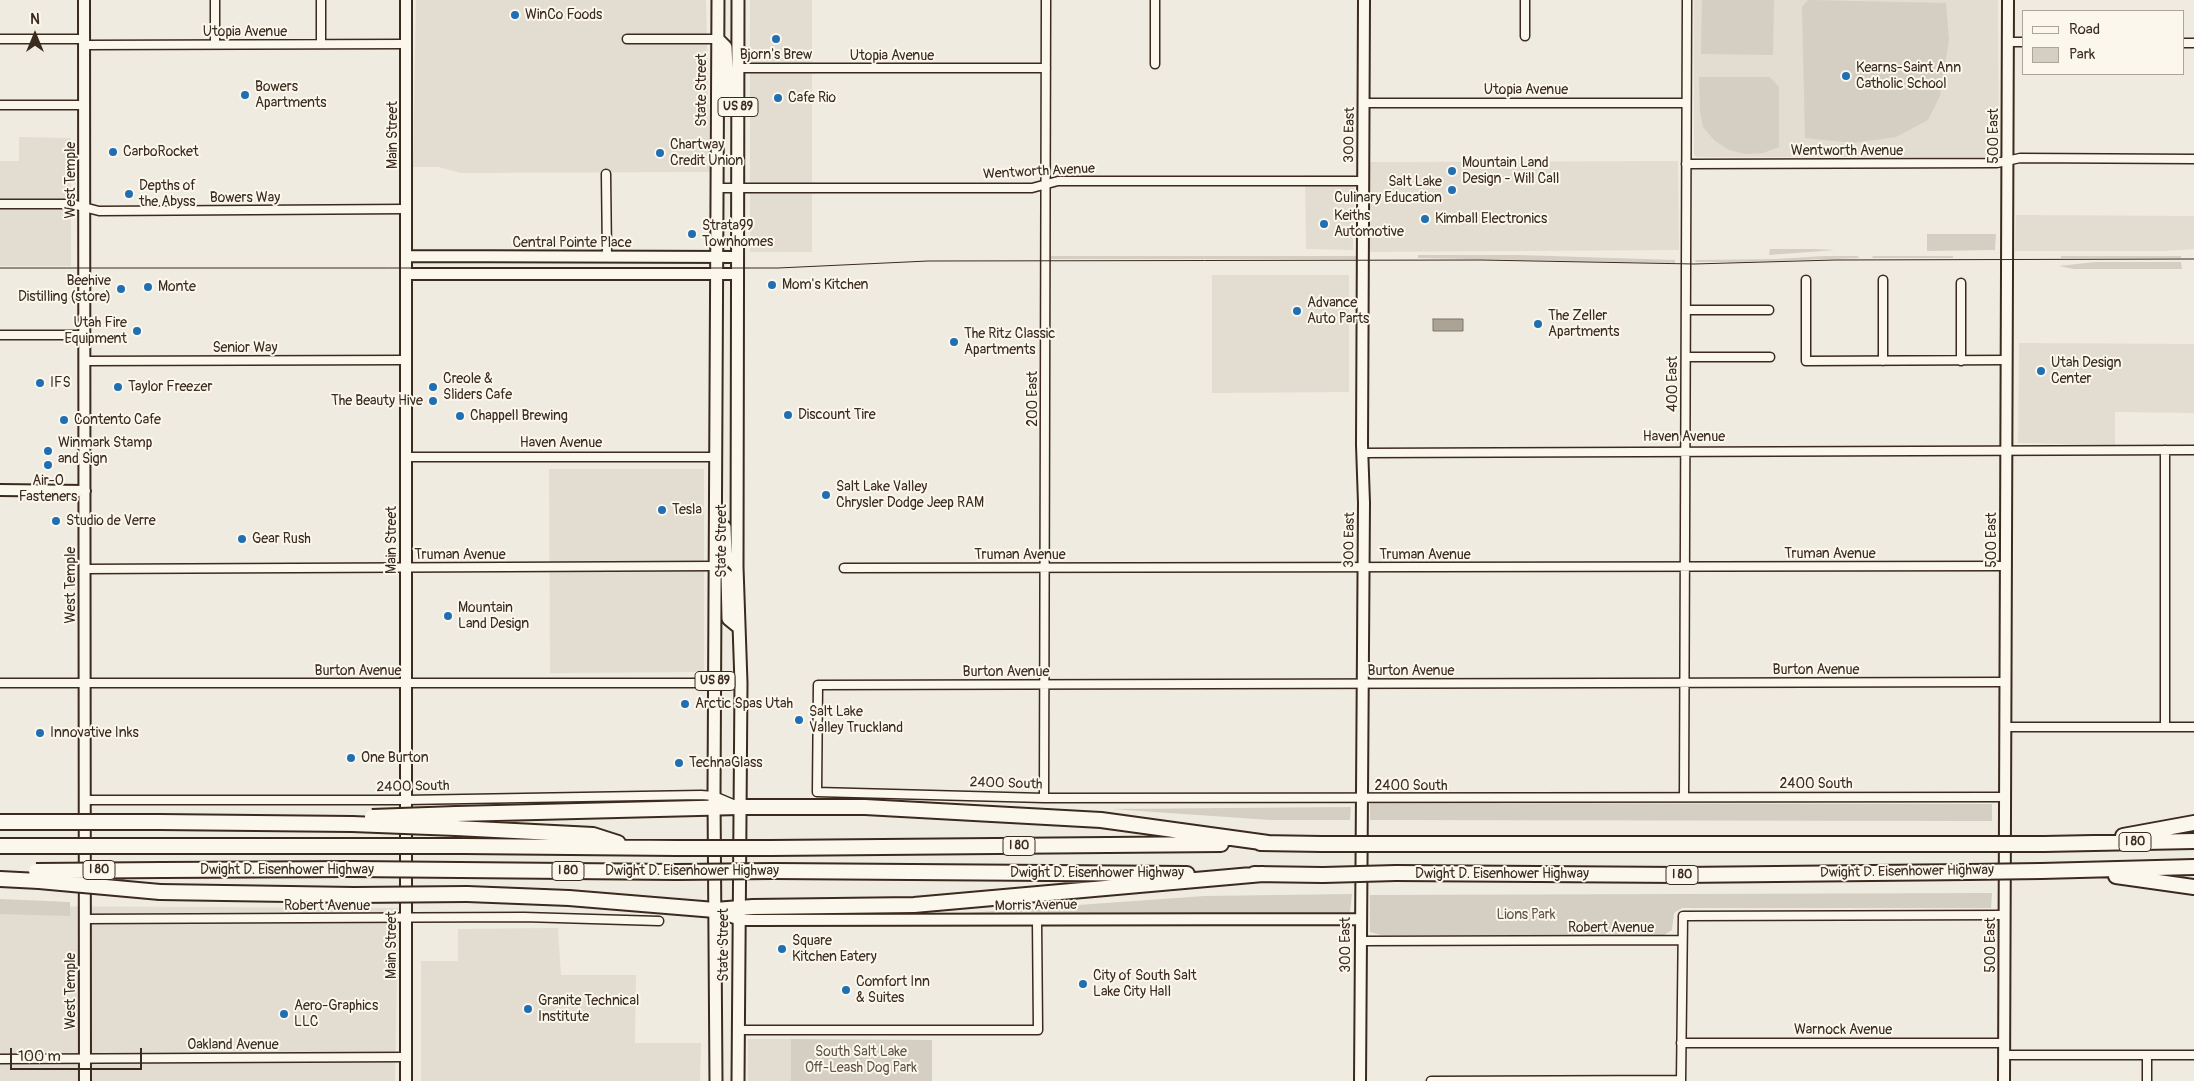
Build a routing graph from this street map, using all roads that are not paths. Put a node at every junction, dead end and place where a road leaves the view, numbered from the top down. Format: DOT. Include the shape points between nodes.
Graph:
graph roads {
  1 [pos="84,0"];
  2 [pos="215,0"];
  3 [pos="321,0"];
  4 [pos="406,0"];
  5 [pos="718,0"];
  6 [pos="738,0"];
  7 [pos="1046,0"];
  8 [pos="1155,0"];
  9 [pos="1364,0"];
  10 [pos="1525,0"];
  11 [pos="1687,0"];
  12 [pos="2008,0"];
  13 [pos="1525,36"];
  14 [pos="0,38"];
  15 [pos="627,39"];
  16 [pos="718,39"];
  17 [pos="85,42"];
  18 [pos="2008,42"];
  19 [pos="2022,42"];
  20 [pos="215,44"];
  21 [pos="322,44"];
  22 [pos="406,44"];
  23 [pos="1155,64"];
  24 [pos="738,68"];
  25 [pos="1046,68"];
  26 [pos="1365,103"];
  27 [pos="1686,103"];
  28 [pos="0,105"];
  29 [pos="85,105"];
  30 [pos="738,110"];
  31 [pos="2194,159"];
  32 [pos="2008,160"];
  33 [pos="1686,164"];
  34 [pos="606,174"];
  35 [pos="1363,181"];
  36 [pos="1046,184"];
  37 [pos="717,188"];
  38 [pos="738,188"];
  39 [pos="0,204"];
  40 [pos="84,206"];
  41 [pos="406,210"];
  42 [pos="406,256"];
  43 [pos="607,256"];
  44 [pos="717,257"];
  45 [pos="738,257"];
  46 [pos="406,274"];
  47 [pos="717,274"];
  48 [pos="738,274"];
  49 [pos="1806,280"];
  50 [pos="1883,280"];
  51 [pos="1961,283"];
  52 [pos="1686,310"];
  53 [pos="1769,310"];
  54 [pos="0,335"];
  55 [pos="85,335"];
  56 [pos="1686,357"];
  57 [pos="1770,357"];
  58 [pos="406,360"];
  59 [pos="2007,360"];
  60 [pos="85,361"];
  61 [pos="1883,361"];
  62 [pos="1961,361"];
  63 [pos="2006,449"];
  64 [pos="2165,450"];
  65 [pos="2194,450"];
  66 [pos="1686,451"];
  67 [pos="1362,452"];
  68 [pos="406,457"];
  69 [pos="716,457"];
  70 [pos="0,490"];
  71 [pos="85,491"];
  72 [pos="716,523"];
  73 [pos="716,566"];
  74 [pos="2006,566"];
  75 [pos="737,567"];
  76 [pos="1363,567"];
  77 [pos="1684,567"];
  78 [pos="84,568"];
  79 [pos="405,568"];
  80 [pos="844,568"];
  81 [pos="1045,568"];
  82 [pos="739,628"];
  83 [pos="2005,682"];
  84 [pos="0,683"];
  85 [pos="84,683"];
  86 [pos="405,683"];
  87 [pos="715,683"];
  88 [pos="1684,683"];
  89 [pos="1362,684"];
  90 [pos="1045,685"];
  91 [pos="2005,726"];
  92 [pos="2165,726"];
  93 [pos="2194,726"];
  94 [pos="817,792"];
  95 [pos="2005,796"];
  96 [pos="1684,797"];
  97 [pos="1044,798"];
  98 [pos="1362,798"];
  99 [pos="85,800"];
  100 [pos="406,800"];
  101 [pos="714,802"];
  102 [pos="739,807"];
  103 [pos="352,821"];
  104 [pos="0,822"];
  105 [pos="2194,823"];
  106 [pos="2194,841"];
  107 [pos="1268,843"];
  108 [pos="2076,844"];
  109 [pos="0,846"];
  110 [pos="633,848"];
  111 [pos="2194,867"];
  112 [pos="2083,871"];
  113 [pos="0,872"];
  114 [pos="1263,874"];
  115 [pos="38,876"];
  116 [pos="0,879"];
  117 [pos="2194,888"];
  118 [pos="715,910"];
  119 [pos="740,914"];
  120 [pos="2005,915"];
  121 [pos="406,918"];
  122 [pos="84,919"];
  123 [pos="1360,919"];
  124 [pos="659,921"];
  125 [pos="1037,921"];
  126 [pos="1682,940"];
  127 [pos="1360,941"];
  128 [pos="738,1030"];
  129 [pos="1681,1043"];
  130 [pos="2004,1043"];
  131 [pos="2004,1055"];
  132 [pos="2147,1055"];
  133 [pos="2194,1055"];
  134 [pos="406,1057"];
  135 [pos="85,1058"];
  136 [pos="0,1059"];
  137 [pos="1681,1080"];
  138 [pos="85,1081"];
  139 [pos="406,1081"];
  140 [pos="716,1081"];
  141 [pos="738,1081"];
  142 [pos="1360,1081"];
  143 [pos="1431,1081"];
  144 [pos="2004,1081"];
  145 [pos="2146,1081"];
  1 -- 17 [label="street, West Temple"];
  2 -- 20 [label="street"];
  3 -- 21 [label="street"];
  4 -- 22 [label="street, Main Street"];
  5 -- 16 [label="main road, State Street / US 89"];
  6 -- 24 [label="main road, State Street / US 89"];
  7 -- 25 [label="street, 200 East"];
  8 -- 23 [label="street"];
  9 -- 26 [label="street, 300 East"];
  10 -- 13 [label="street"];
  11 -- 27 [label="street, 400 East"];
  12 -- 18 [label="street, 500 East"];
  14 -- 17 [label="street, Utopia Avenue"];
  15 -- 16 [label="street"];
  16 -- 30 [label="main road" via="726,47 730,104"];
  16 -- 37 [label="main road, State Street / US 89"];
  17 -- 20 [label="street, Utopia Avenue"];
  17 -- 29 [label="street, West Temple"];
  18 -- 19 [label="street"];
  18 -- 32 [label="street, 500 East"];
  20 -- 21 [label="street, Utopia Avenue"];
  21 -- 22 [label="street, Utopia Avenue"];
  22 -- 41 [label="street, Main Street"];
  24 -- 25 [label="street, Utopia Avenue"];
  24 -- 30 [label="main road, State Street / US 89"];
  25 -- 36 [label="street, 200 East"];
  26 -- 27 [label="street, Utopia Avenue"];
  26 -- 35 [label="street, 300 East"];
  27 -- 33 [label="street, 400 East"];
  28 -- 29 [label="street"];
  29 -- 40 [label="street, West Temple"];
  30 -- 38 [label="main road, State Street / US 89"];
  31 -- 32 [label="street, Wentworth Avenue"];
  32 -- 33 [label="street, Wentworth Avenue" via="1996,163"];
  32 -- 59 [label="street, 500 East"];
  33 -- 52 [label="street, 400 East"];
  34 -- 43 [label="street"];
  35 -- 36 [label="street, Wentworth Avenue" via="1068,181"];
  35 -- 67 [label="street, 300 East"];
  36 -- 38 [label="street, Wentworth Avenue" via="1032,188"];
  36 -- 81 [label="street, 200 East"];
  37 -- 38 [label="street, Wentworth Avenue"];
  37 -- 44 [label="main road, State Street / US 89"];
  38 -- 45 [label="main road, State Street / US 89"];
  39 -- 40 [label="street, Bowers Way"];
  40 -- 41 [label="street, Bowers Way" via="99,210"];
  40 -- 55 [label="street, West Temple"];
  41 -- 42 [label="street, Main Street"];
  42 -- 43 [label="street, Central Pointe Place"];
  42 -- 46 [label="street, Main Street"];
  43 -- 44 [label="street, Central Pointe Place"];
  44 -- 45 [label="street, Central Pointe Place"];
  44 -- 47 [label="main road, State Street / US 89"];
  45 -- 48 [label="main road, State Street / US 89"];
  46 -- 47 [label="street"];
  46 -- 58 [label="street, Main Street"];
  47 -- 48 [label="street"];
  47 -- 69 [label="main road, State Street / US 89"];
  48 -- 75 [label="main road, State Street / US 89"];
  49 -- 61 [label="street" via="1806,361"];
  50 -- 61 [label="street"];
  51 -- 62 [label="street"];
  52 -- 53 [label="street"];
  52 -- 56 [label="street, 400 East"];
  54 -- 55 [label="street"];
  55 -- 60 [label="street, West Temple"];
  56 -- 57 [label="street"];
  56 -- 66 [label="street, 400 East"];
  58 -- 60 [label="street, Senior Way"];
  58 -- 68 [label="street, Main Street"];
  59 -- 62 [label="street"];
  59 -- 63 [label="street, 500 East"];
  60 -- 71 [label="street, West Temple"];
  61 -- 62 [label="street"];
  63 -- 64 [label="street, Haven Avenue"];
  63 -- 66 [label="street, Haven Avenue"];
  63 -- 74 [label="street, 500 East"];
  64 -- 65 [label="street, Haven Avenue"];
  64 -- 92 [label="street"];
  66 -- 67 [label="street, Haven Avenue"];
  66 -- 77 [label="street, 400 East"];
  67 -- 76 [label="street, 300 East"];
  68 -- 69 [label="street, Haven Avenue"];
  68 -- 79 [label="street, Main Street"];
  69 -- 72 [label="main road, State Street / US 89"];
  70 -- 71 [label="street"];
  71 -- 78 [label="street, West Temple"];
  72 -- 73 [label="main road, State Street / US 89"];
  72 -- 75 [label="main road" via="724,527 726,555"];
  73 -- 79 [label="street, Truman Avenue"];
  73 -- 82 [label="main road" via="727,575 728,619"];
  73 -- 87 [label="main road, State Street / US 89"];
  74 -- 77 [label="street, Truman Avenue"];
  74 -- 83 [label="street, 500 East"];
  75 -- 82 [label="main road, State Street / US 89"];
  76 -- 77 [label="street, Truman Avenue"];
  76 -- 81 [label="street, Truman Avenue"];
  76 -- 89 [label="street, 300 East"];
  77 -- 88 [label="street, 400 East"];
  78 -- 79 [label="street, Truman Avenue"];
  78 -- 85 [label="street, West Temple"];
  79 -- 86 [label="street, Main Street"];
  80 -- 81 [label="street, Truman Avenue"];
  81 -- 90 [label="street, 200 East"];
  82 -- 102 [label="main road, State Street / US 89"];
  83 -- 88 [label="street, Burton Avenue"];
  83 -- 91 [label="street, 500 East"];
  84 -- 85 [label="street, Burton Avenue"];
  85 -- 86 [label="street, Burton Avenue"];
  85 -- 99 [label="street, West Temple"];
  86 -- 87 [label="street, Burton Avenue"];
  86 -- 100 [label="street, Main Street"];
  87 -- 101 [label="main road, State Street / US 89"];
  88 -- 89 [label="street, Burton Avenue"];
  88 -- 96 [label="street, 400 East"];
  89 -- 90 [label="street, Burton Avenue"];
  89 -- 98 [label="street, 300 East"];
  90 -- 94 [label="street, Burton Avenue" via="818,685"];
  90 -- 97 [label="street, 200 East"];
  91 -- 92 [label="street"];
  91 -- 95 [label="street, 500 East"];
  92 -- 93 [label="street"];
  94 -- 97 [label="street, 2400 South"];
  95 -- 96 [label="street, 2400 South"];
  95 -- 120 [label="street, 500 East"];
  96 -- 98 [label="street, 2400 South"];
  97 -- 98 [label="street, 2400 South"];
  98 -- 123 [label="street, 300 East"];
  99 -- 100 [label="street, 2400 South"];
  99 -- 122 [label="street, West Temple"];
  100 -- 101 [label="street, 2400 South"];
  100 -- 121 [label="street, Main Street"];
  101 -- 102 [label="highway"];
  101 -- 103 [label="highway, bridge"];
  101 -- 118 [label="main road, State Street / US 89"];
  102 -- 107 [label="highway" via="865,807 1101,820"];
  102 -- 119 [label="main road, State Street / US 89"];
  103 -- 104 [label="highway, bridge"];
  103 -- 110 [label="highway, bridge" via="593,836"];
  105 -- 108 [label="highway"];
  106 -- 108 [label="highway, Dwight D. Eisenhower Highway / I 80"];
  107 -- 108 [label="highway, Dwight D. Eisenhower Highway / I 80, bridge"];
  107 -- 110 [label="highway, Dwight D. Eisenhower Highway / I 80, bridge"];
  109 -- 110 [label="highway, Dwight D. Eisenhower Highway / I 80, bridge"];
  111 -- 112 [label="highway, Dwight D. Eisenhower Highway / I 80"];
  112 -- 114 [label="highway, Dwight D. Eisenhower Highway / I 80, bridge" via="1691,875"];
  112 -- 117 [label="highway"];
  113 -- 115 [label="highway, Dwight D. Eisenhower Highway / I 80"];
  114 -- 115 [label="highway, Dwight D. Eisenhower Highway / I 80, bridge" via="352,869 162,870"];
  114 -- 119 [label="highway" via="914,905"];
  115 -- 116 [label="highway"];
  115 -- 118 [label="highway, bridge" via="160,892 467,894 569,898"];
  118 -- 119 [label="highway"];
  118 -- 140 [label="main road, State Street / US 89"];
  119 -- 125 [label="street, Morris Avenue"];
  119 -- 128 [label="main road, State Street / US 89"];
  120 -- 126 [label="street" via="1683,916"];
  120 -- 130 [label="street, 500 East"];
  121 -- 122 [label="street, Robert Avenue"];
  121 -- 124 [label="street, Robert Avenue"];
  121 -- 134 [label="street, Main Street"];
  122 -- 135 [label="street, West Temple"];
  123 -- 125 [label="street, Morris Avenue"];
  123 -- 127 [label="street, 300 East"];
  125 -- 128 [label="street" via="1038,1030"];
  126 -- 127 [label="street, Robert Avenue"];
  126 -- 129 [label="street"];
  127 -- 142 [label="street, 300 East"];
  128 -- 141 [label="main road, State Street / US 89"];
  129 -- 130 [label="street, Warnock Avenue"];
  129 -- 137 [label="street"];
  130 -- 131 [label="street, 500 East"];
  131 -- 132 [label="street"];
  131 -- 144 [label="street, 500 East"];
  132 -- 133 [label="street"];
  132 -- 145 [label="street"];
  134 -- 135 [label="street, Oakland Avenue"];
  134 -- 139 [label="street, Main Street"];
  135 -- 136 [label="street, Oakland Avenue"];
  135 -- 138 [label="street, West Temple"];
  137 -- 143 [label="street"];
}
